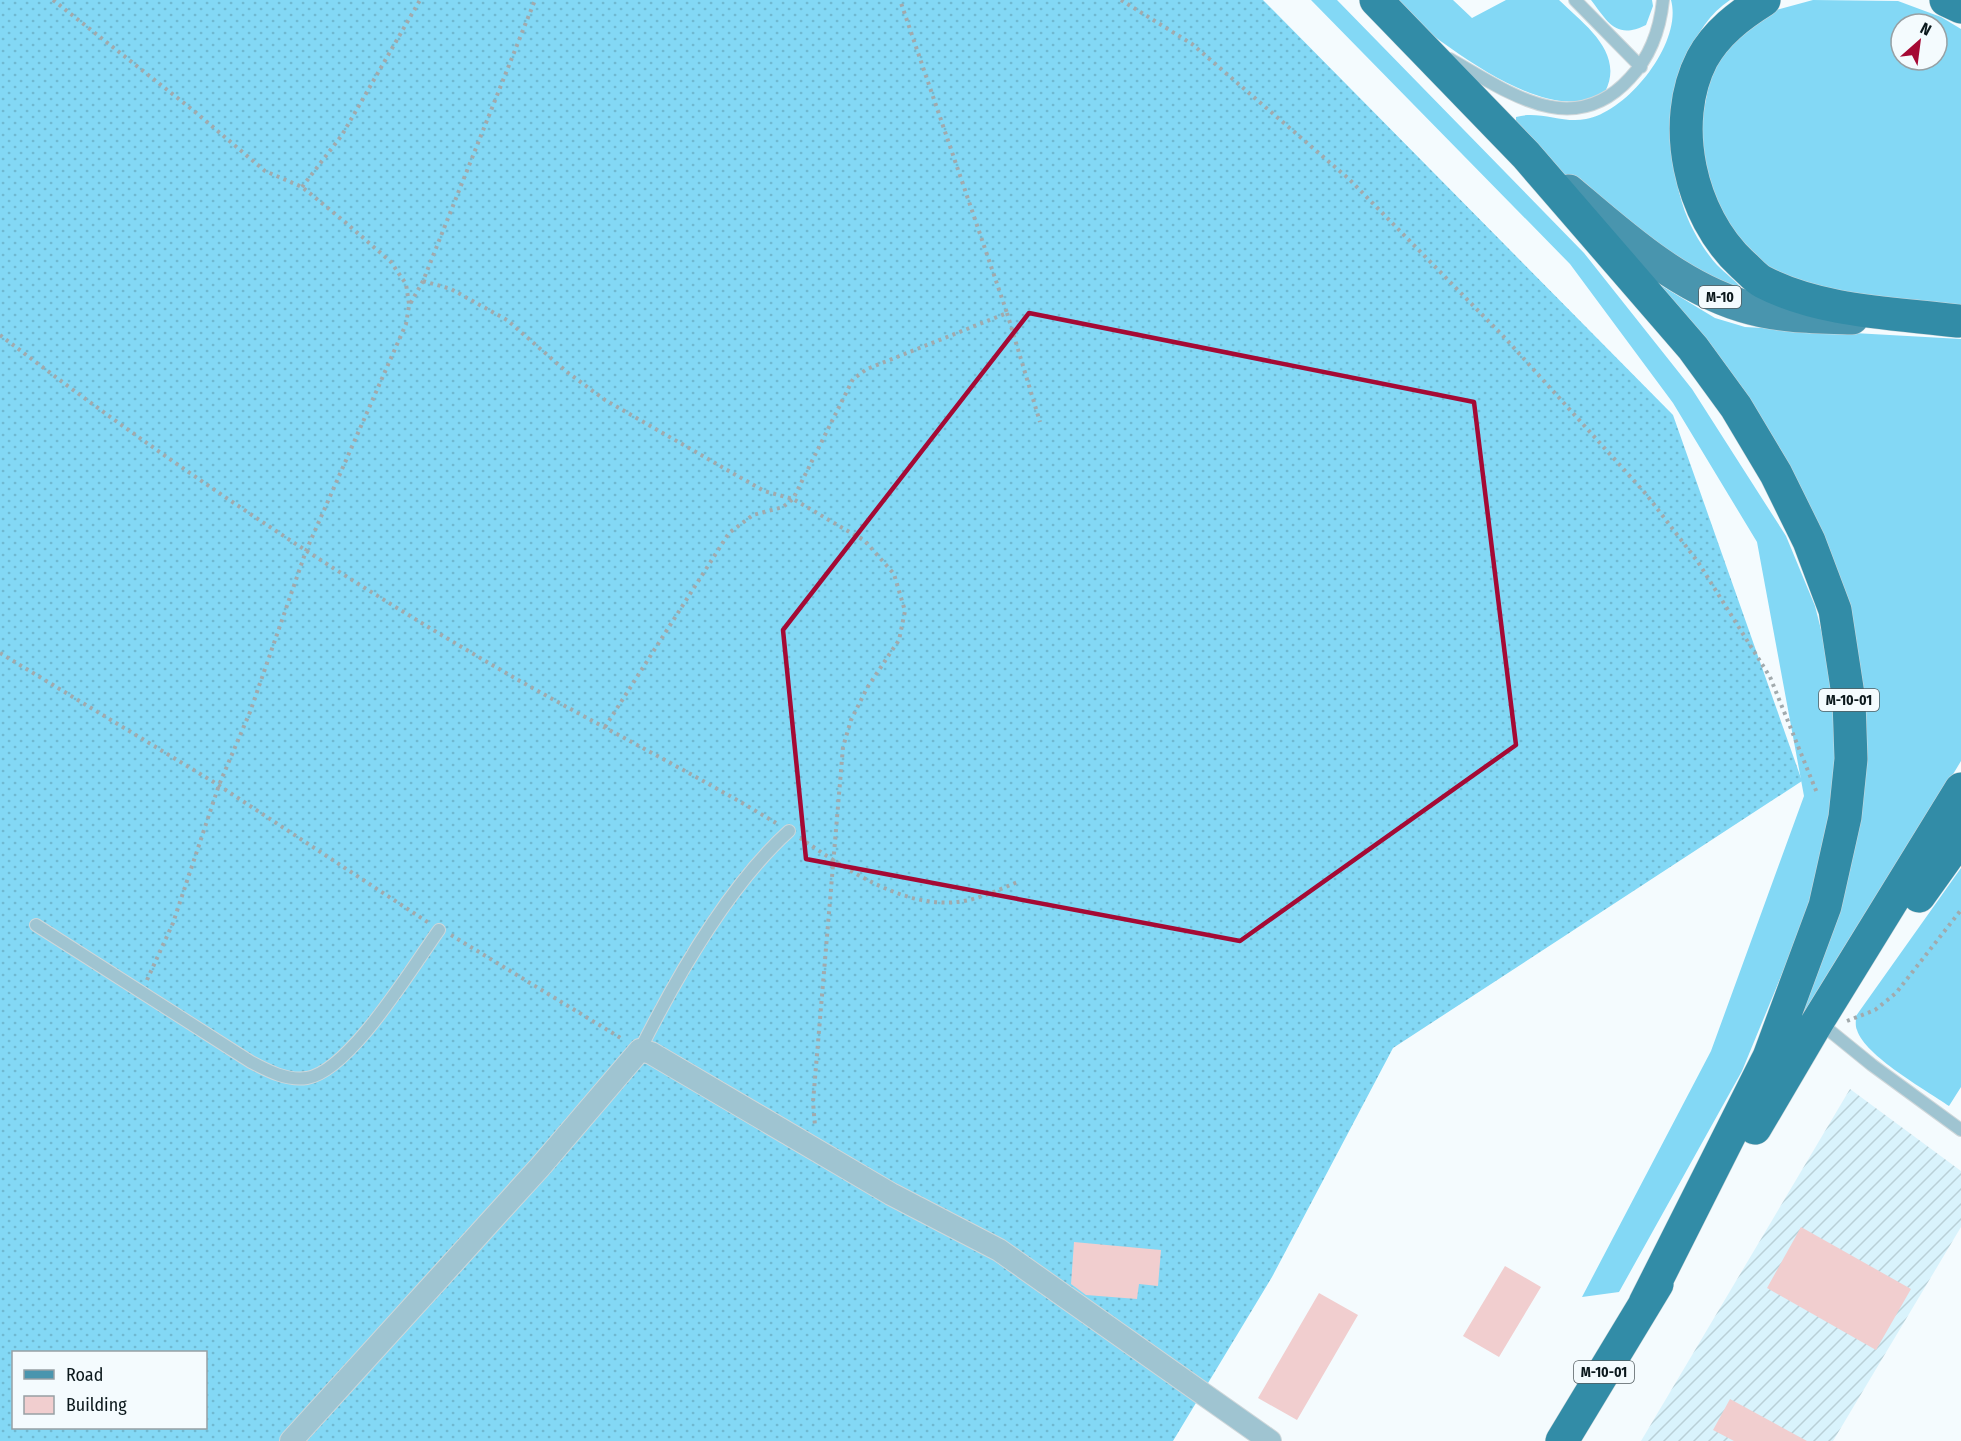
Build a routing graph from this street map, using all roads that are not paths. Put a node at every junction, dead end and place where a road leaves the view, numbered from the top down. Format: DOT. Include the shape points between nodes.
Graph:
graph roads {
  1 [pos="1376,0"];
  2 [pos="1575,0"];
  3 [pos="1663,0"];
  4 [pos="1764,0"];
  5 [pos="1946,0"];
  6 [pos="1961,8"];
  7 [pos="1414,40"];
  8 [pos="1641,67"];
  9 [pos="1526,154"];
  10 [pos="1959,321"];
  11 [pos="1961,789"];
  12 [pos="789,831"];
  13 [pos="1961,837"];
  14 [pos="36,925"];
  15 [pos="439,930"];
  16 [pos="1826,1028"];
  17 [pos="640,1050"];
  18 [pos="1961,1130"];
  19 [pos="1645,1303"];
  20 [pos="291,1441"];
  21 [pos="1270,1441"];
  22 [pos="1562,1441"];
  1 -- 7 [label="highway, М-10"];
  2 -- 8 [label="lane"];
  3 -- 8 [label="lane" via="1661,19"];
  4 -- 10 [label="highway" via="1722,31 1702,59 1688,103 1686,141 1693,177 1719,239 1760,281 1806,299"];
  5 -- 6 [label="highway"];
  7 -- 8 [label="lane" via="1518,97 1568,110 1609,98"];
  7 -- 9 [label="highway, М-10"];
  9 -- 10 [label="main road, М-10" via="1644,251 1682,278 1733,302 1801,316"];
  9 -- 19 [label="highway, М-10-01" via="1693,348 1736,407 1776,474 1809,541 1834,610 1849,701 1851,759 1845,817 1825,906 1768,1057"];
  11 -- 16 [label="highway, М-10-01"];
  12 -- 17 [label="lane" via="768,849 677,977"];
  13 -- 16 [label="highway, М-10-01"];
  14 -- 15 [label="lane" via="251,1062 283,1076 308,1078 330,1068 352,1050"];
  16 -- 18 [label="lane"];
  16 -- 19 [label="highway, М-10-01" via="1768,1109"];
  17 -- 20 [label="street" via="540,1167"];
  17 -- 21 [label="street" via="891,1194 999,1250"];
  19 -- 22 [label="highway, М-10-01"];
}
